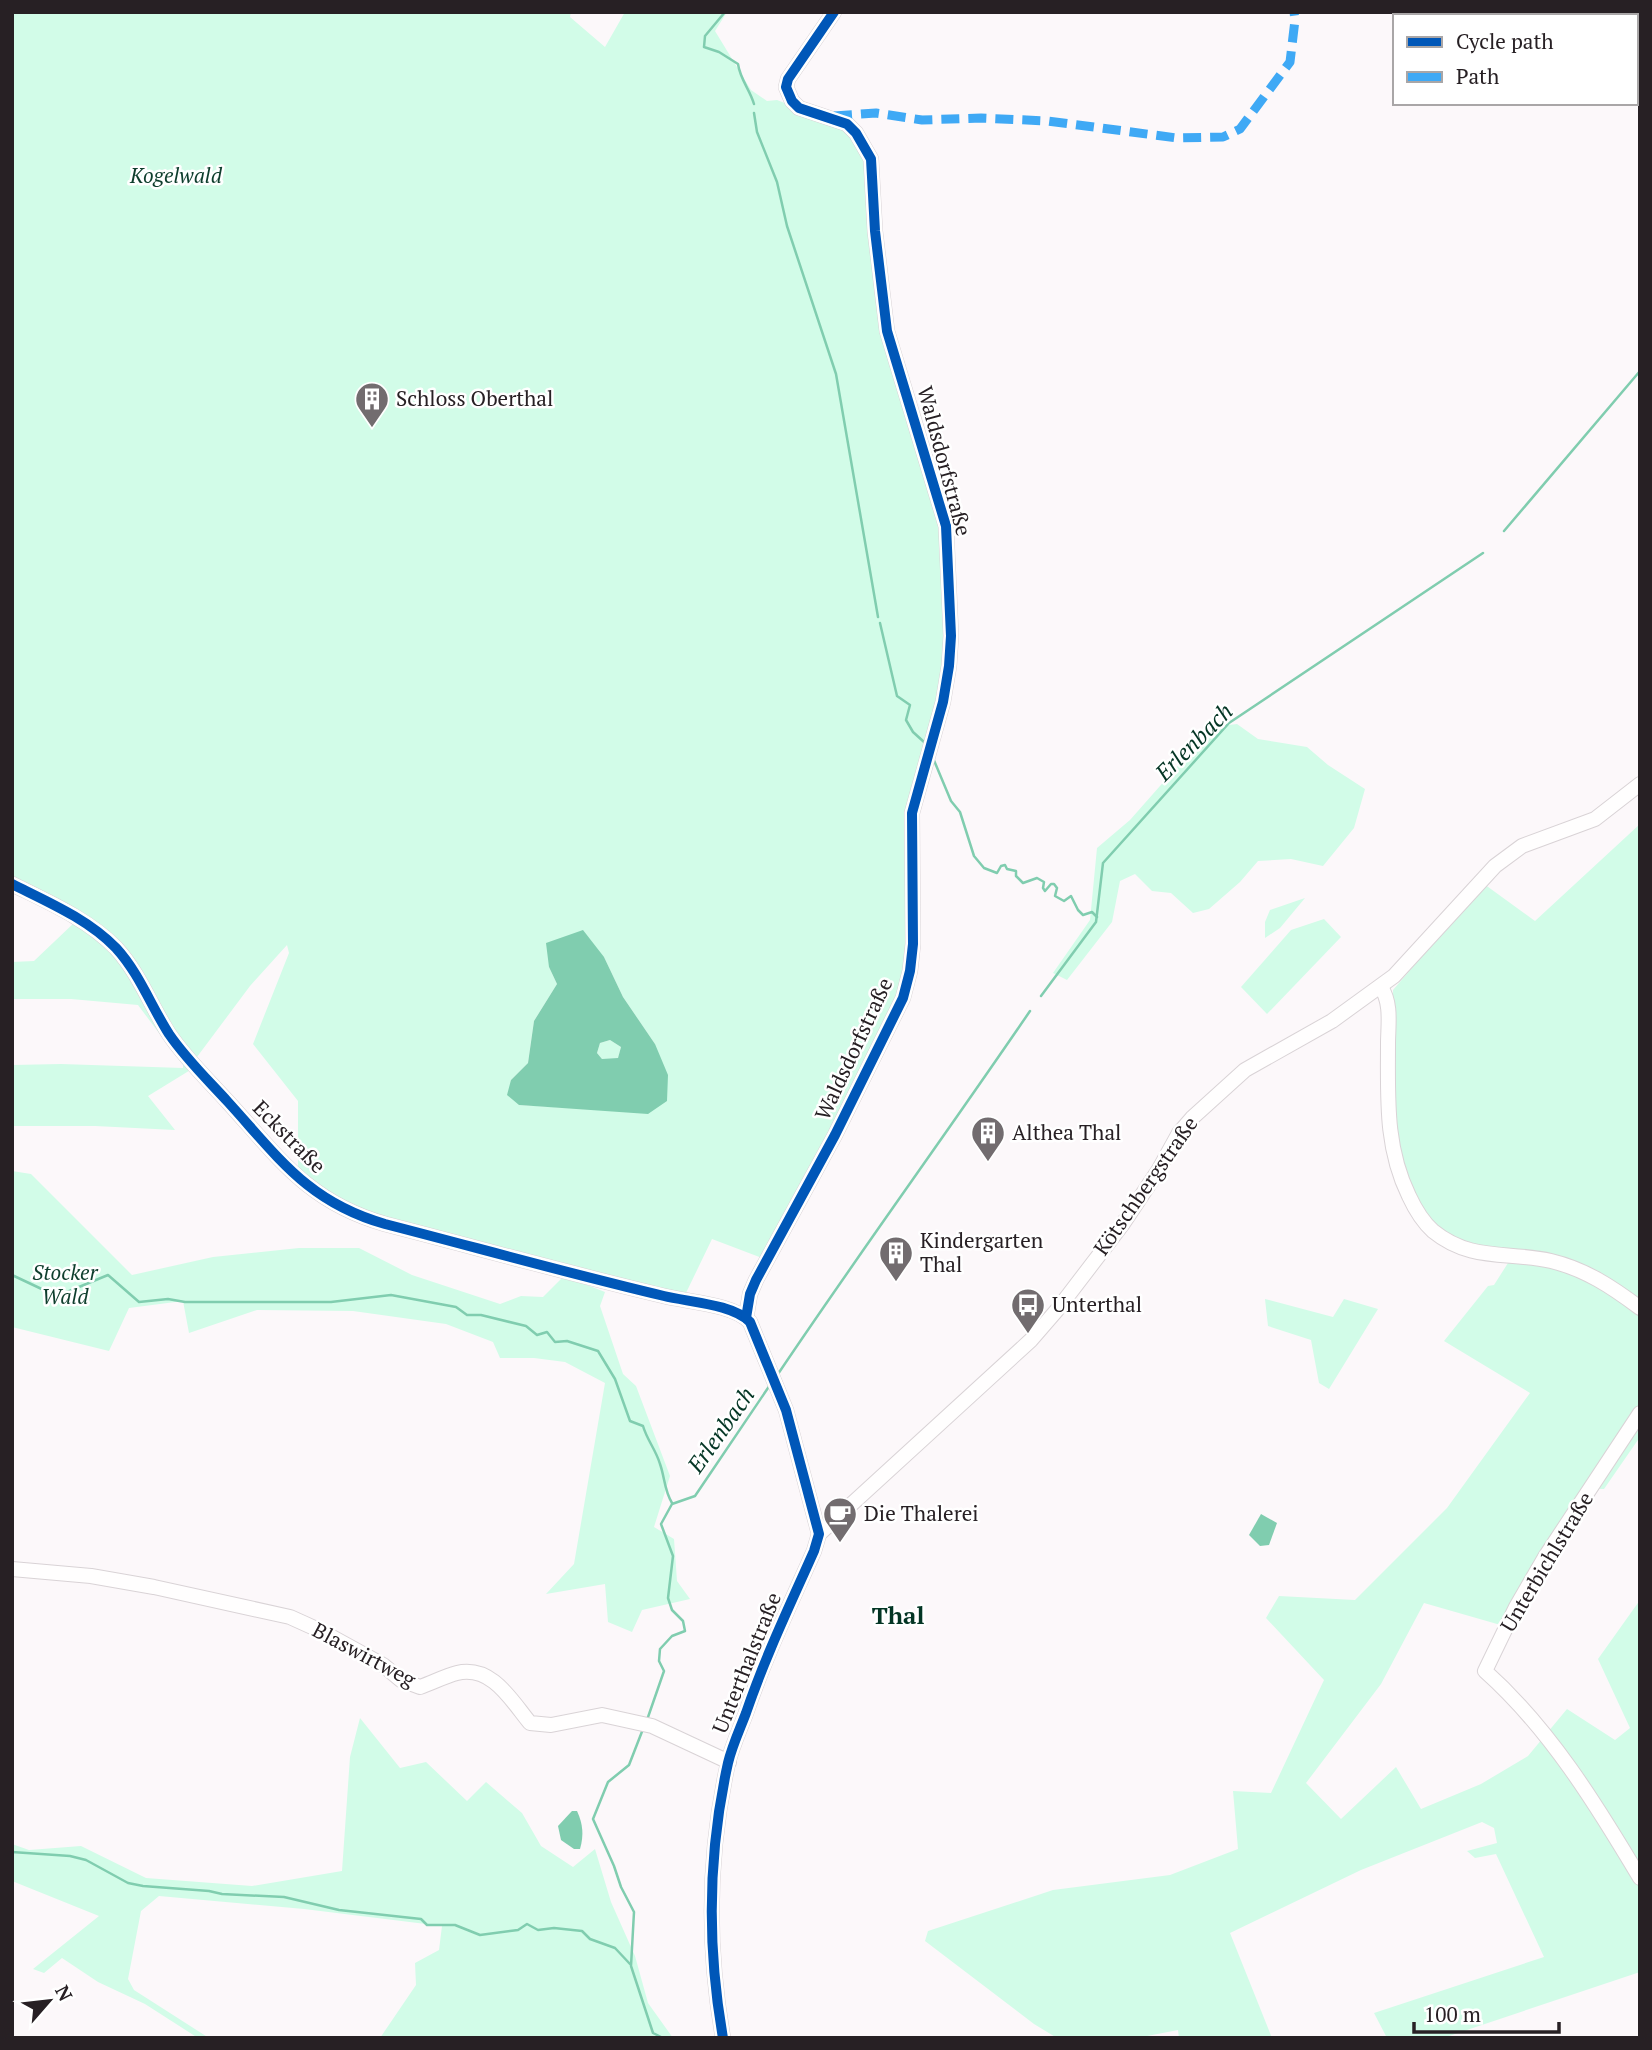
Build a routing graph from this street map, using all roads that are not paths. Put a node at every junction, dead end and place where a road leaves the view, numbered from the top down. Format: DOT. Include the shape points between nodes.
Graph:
graph roads {
  1 [pos="834,12"];
  2 [pos="1640,784"];
  3 [pos="12,884"];
  4 [pos="1381,987"];
  5 [pos="1640,1308"];
  6 [pos="746,1318"];
  7 [pos="1640,1413"];
  8 [pos="819,1534"];
  9 [pos="12,1569"];
  10 [pos="729,1762"];
  11 [pos="1640,1878"];
  12 [pos="723,2038"];
  1 -- 6 [label="street, Waldsdorfstraße" via="786,86 799,108 847,124 871,159 887,331 946,526 949,666 912,813 913,944 903,998 756,1280"];
  2 -- 4 [label="street, Kötschbergstraße" via="1595,819 1521,846 1494,866"];
  3 -- 6 [label="street, Eckstraße" via="95,929 116,948 188,1058 297,1177 333,1204 376,1221"];
  4 -- 5 [label="street" via="1388,1004 1392,1150 1423,1221 1448,1241 1472,1252 1544,1259 1584,1272"];
  4 -- 8 [label="street, Kötschbergstraße" via="1245,1070 1192,1118 1122,1225 1031,1340"];
  6 -- 8 [label="street" via="774,1379"];
  7 -- 11 [label="street, Unterbichlstraße" via="1545,1557 1485,1671 1515,1698 1553,1745"];
  8 -- 10 [label="street, Unterthalstraße" via="764,1661"];
  9 -- 10 [label="street, Blaswirtweg" via="91,1576 290,1617 420,1687 457,1673 481,1672 499,1685 530,1723 551,1725 602,1715 645,1724"];
  10 -- 12 [label="street, Unterthalstraße" via="713,1852 712,1890"];
}
